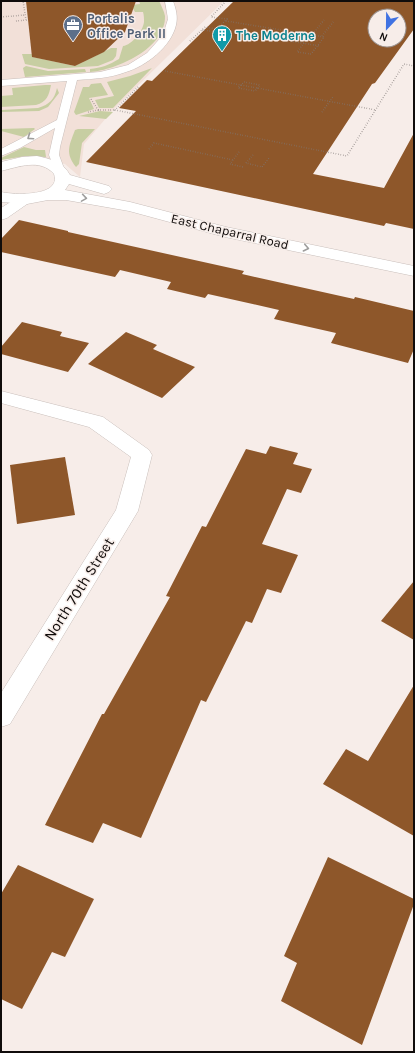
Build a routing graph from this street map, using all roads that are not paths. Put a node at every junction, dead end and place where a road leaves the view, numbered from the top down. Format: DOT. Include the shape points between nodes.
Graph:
graph roads {
  1 [pos="169,1"];
  2 [pos="73,77"];
  3 [pos="1,82"];
  4 [pos="60,122"];
  5 [pos="3,162"];
  6 [pos="62,175"];
  7 [pos="45,195"];
  8 [pos="1,197"];
  9 [pos="25,199"];
  10 [pos="1,215"];
  11 [pos="414,257"];
  12 [pos="414,271"];
  13 [pos="1,397"];
  14 [pos="1,716"];
  1 -- 2 [label="lane" via="174,16 172,26 164,41 148,55 120,71"];
  2 -- 3 [label="lane"];
  2 -- 4 [label="lane"];
  4 -- 5 [label="lane, one-way" via="44,128 19,144"];
  4 -- 6 [label="lane" via="54,155"];
  5 -- 6 [label="main road, East Chaparral Road" via="45,163 54,166"];
  6 -- 7 [label="main road" via="61,184"];
  6 -- 11 [label="main road, East Chaparral Road" via="98,188 163,201 212,215"];
  7 -- 9 [label="main road"];
  7 -- 12 [label="main road, East Chaparral Road, one-way" via="66,195 130,207 225,232"];
  8 -- 9 [label="main road"];
  9 -- 10 [label="main road"];
  13 -- 14 [label="main road, North 70th Street" via="96,422 142,455 127,511"];
}
